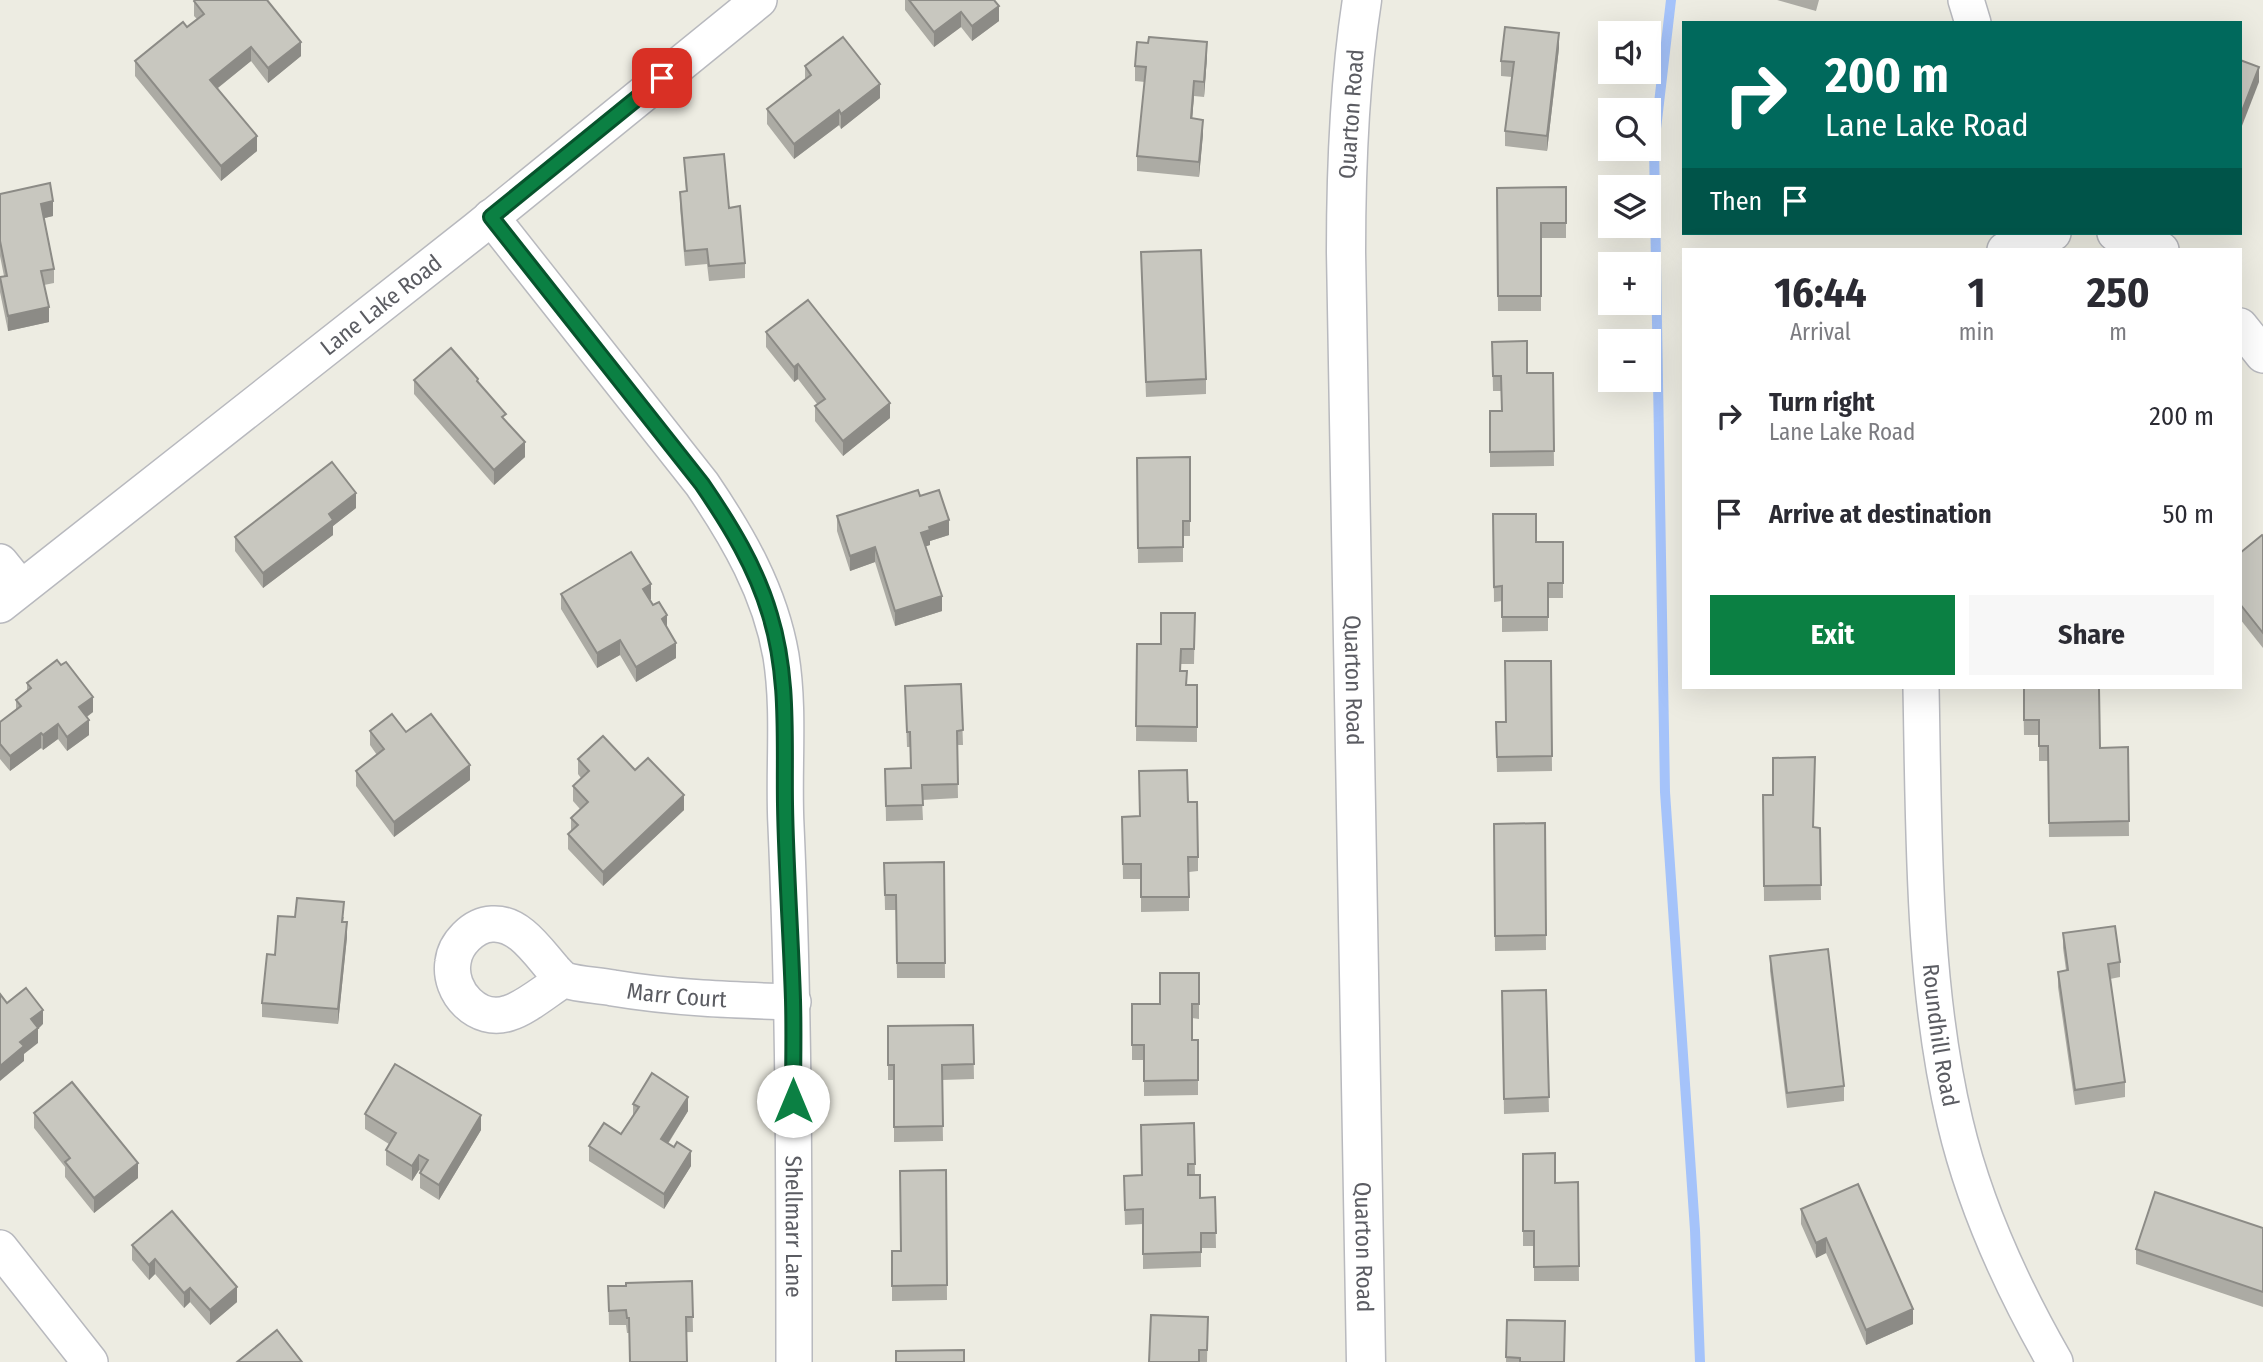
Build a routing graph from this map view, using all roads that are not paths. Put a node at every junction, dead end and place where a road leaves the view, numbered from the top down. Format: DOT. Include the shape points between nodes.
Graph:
graph roads {
  1 [pos="759,0"];
  2 [pos="1362,0"];
  3 [pos="1966,0"];
  4 [pos="1972,21"];
  5 [pos="491,217"];
  6 [pos="2124,235"];
  7 [pos="2157,248"];
  8 [pos="2242,329"];
  9 [pos="2263,355"];
  10 [pos="7,585"];
  11 [pos="1921,689"];
  12 [pos="563,979"];
  13 [pos="793,1002"];
  14 [pos="0,1248"];
  15 [pos="90,1362"];
  16 [pos="794,1362"];
  17 [pos="1366,1362"];
  18 [pos="2055,1362"];
  1 -- 5 [label="street, Lane Lake Road"];
  2 -- 17 [label="street, Quarton Road" via="1350,101 1346,252"];
  3 -- 4 [label="street"];
  5 -- 10 [label="street, Lane Lake Road"];
  5 -- 13 [label="street, Shellmarr Lane" via="702,484 730,525 760,586 781,657"];
  6 -- 7 [label="street"];
  8 -- 9 [label="street"];
  11 -- 18 [label="street, Roundhill Road" via="1930,945 1948,1088 1968,1170 1996,1247"];
  12 -- 13 [label="street, Marr Court" via="703,999"];
  13 -- 16 [label="street, Shellmarr Lane"];
  14 -- 15 [label="street"];
}
